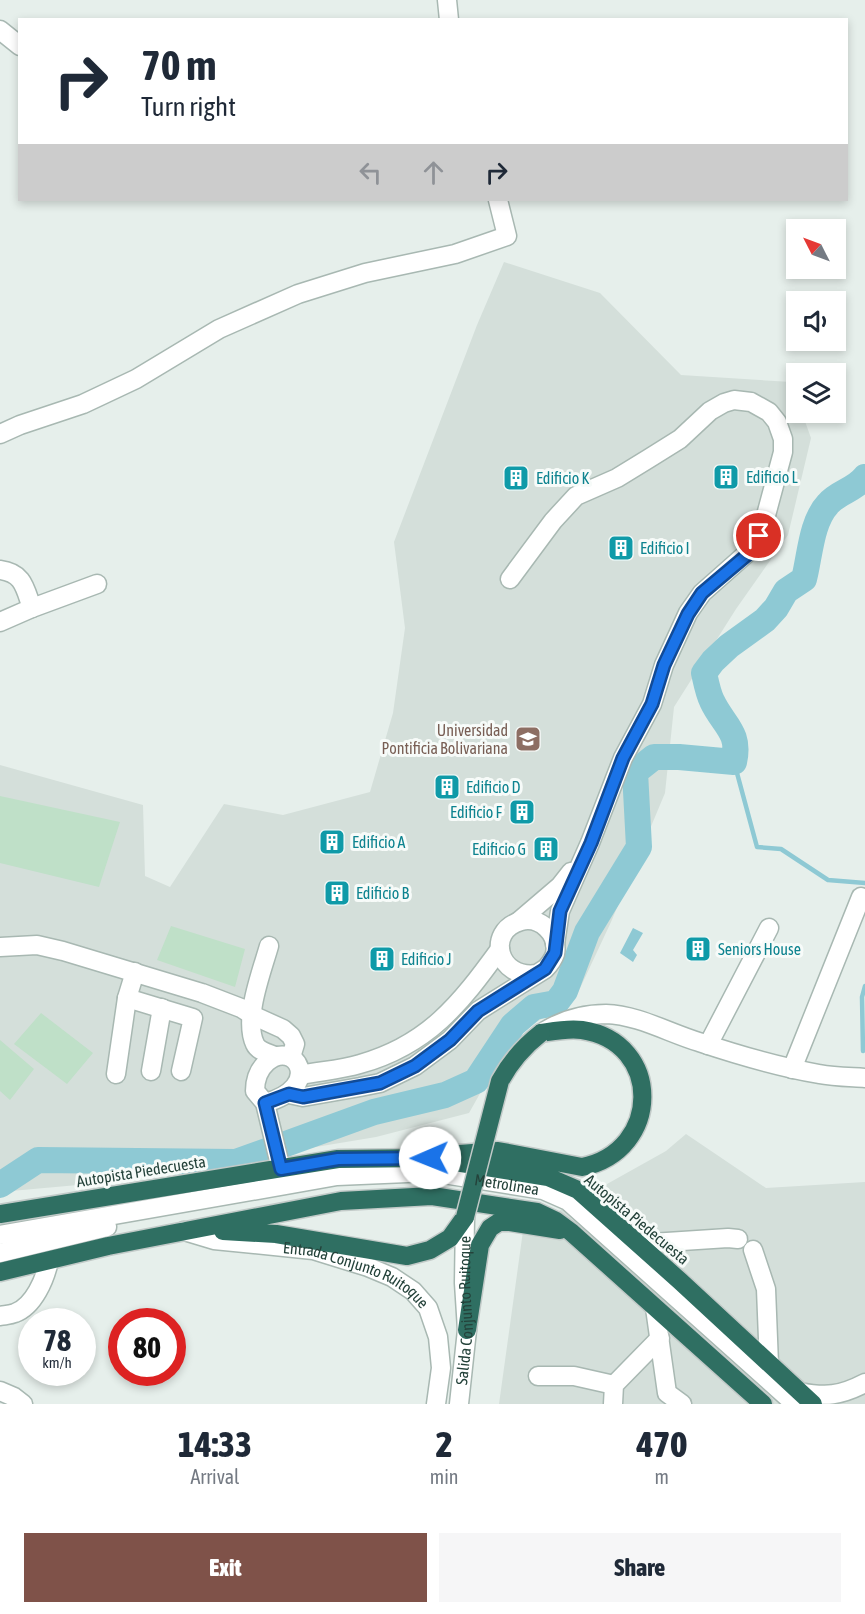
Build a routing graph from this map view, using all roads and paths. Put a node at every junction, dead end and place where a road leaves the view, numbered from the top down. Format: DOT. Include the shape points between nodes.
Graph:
graph roads {
  1 [pos="447,0"];
  2 [pos="449,18"];
  3 [pos="0,30"];
  4 [pos="18,44"];
  5 [pos="498,201"];
  6 [pos="0,434"];
  7 [pos="0,570"];
  8 [pos="510,579"];
  9 [pos="97,585"];
  10 [pos="32,608"];
  11 [pos="0,622"];
  12 [pos="587,851"];
  13 [pos="861,897"];
  14 [pos="519,921"];
  15 [pos="769,928"];
  16 [pos="555,944"];
  17 [pos="20,946"];
  18 [pos="269,946"];
  19 [pos="0,947"];
  20 [pos="500,949"];
  21 [pos="0,959"];
  22 [pos="135,972"];
  23 [pos="537,974"];
  24 [pos="127,998"];
  25 [pos="162,1008"];
  26 [pos="252,1015"];
  27 [pos="541,1033"];
  28 [pos="708,1046"];
  29 [pos="283,1057"];
  30 [pos="792,1069"];
  31 [pos="151,1071"];
  32 [pos="181,1071"];
  33 [pos="116,1074"];
  34 [pos="300,1075"];
  35 [pos="865,1078"];
  36 [pos="289,1094"];
  37 [pos="265,1103"];
  38 [pos="430,1158"];
  39 [pos="279,1161"];
  40 [pos="0,1214"];
  41 [pos="465,1217"];
  42 [pos="184,1231"];
  43 [pos="571,1232"];
  44 [pos="0,1235"];
  45 [pos="738,1239"];
  46 [pos="636,1244"];
  47 [pos="753,1250"];
  48 [pos="0,1253"];
  49 [pos="49,1261"];
  50 [pos="0,1272"];
  51 [pos="655,1308"];
  52 [pos="0,1316"];
  53 [pos="467,1330"];
  54 [pos="660,1338"];
  55 [pos="769,1364"];
  56 [pos="537,1376"];
  57 [pos="865,1383"];
  58 [pos="614,1385"];
  59 [pos="0,1391"];
  60 [pos="797,1398"];
  61 [pos="23,1404"];
  62 [pos="436,1404"];
  63 [pos="459,1404"];
  64 [pos="613,1404"];
  65 [pos="681,1404"];
  66 [pos="763,1404"];
  67 [pos="781,1404"];
  68 [pos="813,1404"];
  1 -- 2 [label="street"];
  3 -- 4 [label="street"];
  5 -- 6 [label="street" via="507,236 455,254 365,273 298,294 219,329 136,379 83,404"];
  7 -- 10 [label="street" via="10,571 21,579"];
  8 -- 12 [label="street" via="576,496 617,478 680,439 710,411 734,400 751,402 769,412 777,422 783,452 754,548 702,593 688,614 646,717 623,758"];
  9 -- 10 [label="street"];
  10 -- 11 [label="street"];
  12 -- 14 [label="street" via="560,886"];
  12 -- 16 [label="street" via="560,911"];
  13 -- 30 [label="street"];
  14 -- 16 [label="street" via="543,924"];
  14 -- 20 [label="street" via="505,932"];
  15 -- 28 [label="street"];
  16 -- 23 [label="street" via="551,962"];
  17 -- 19 [label="street"];
  17 -- 21 [label="street"];
  17 -- 22 [label="street" via="37,945"];
  18 -- 26 [label="street"];
  20 -- 23 [label="street" via="508,968 526,976"];
  20 -- 34 [label="street" via="453,1009 410,1045 358,1065"];
  22 -- 24 [label="street"];
  22 -- 26 [label="street" via="202,993"];
  23 -- 36 [label="street" via="478,1011 450,1040 415,1066 380,1083 303,1097"];
  24 -- 25 [label="street"];
  24 -- 33 [label="street"];
  25 -- 31 [label="street"];
  25 -- 32 [label="street" via="193,1018"];
  26 -- 29 [label="street" via="254,1043 260,1050"];
  26 -- 29 [label="street" via="291,1036 295,1044"];
  27 -- 28 [label="street" via="560,1022 605,1014 627,1017"];
  27 -- 38 [label="highway" via="582,1029 619,1045 633,1062 642,1084 640,1118 630,1138 611,1157 582,1167 498,1151"];
  27 -- 41 [label="highway, bridge" via="523,1047 500,1081"];
  28 -- 30 [label="street"];
  29 -- 34 [label="street" via="299,1067"];
  29 -- 37 [label="street" via="264,1064 258,1073 255,1091"];
  30 -- 35 [label="street"];
  34 -- 36 [label="street"];
  36 -- 37 [label="street"];
  37 -- 39 [label="street"];
  38 -- 39 [label="highway, Autopista Piedecuesta"];
  38 -- 46 [label="highway, Autopista Piedecuesta" via="548,1178 578,1190"];
  39 -- 40 [label="highway, Autopista Piedecuesta"];
  41 -- 42 [label="highway" via="450,1238 430,1250 407,1256 276,1234"];
  41 -- 53 [label="street, Salida Conjunto Ruitoque"];
  42 -- 43 [label="highway" via="341,1201 432,1196 537,1212"];
  42 -- 49 [label="highway"];
  42 -- 62 [label="street, Entrada Conjunto Ruitoque" via="214,1240 313,1250 368,1267 413,1291 428,1308 438,1337 441,1368"];
  43 -- 51 [label="highway"];
  43 -- 53 [label="highway" via="510,1221 490,1228 480,1245"];
  44 -- 60 [label="street, Metrolínea" via="337,1176 431,1172 543,1190 568,1201"];
  45 -- 46 [label="street"];
  46 -- 55 [label="highway, Autopista Piedecuesta"];
  47 -- 55 [label="street" via="766,1289"];
  48 -- 67 [label="street, Metrolínea" via="106,1227 337,1186 431,1182 541,1199 565,1212"];
  49 -- 50 [label="highway"];
  49 -- 52 [label="street" via="29,1303 16,1313"];
  51 -- 54 [label="street"];
  51 -- 66 [label="highway"];
  53 -- 63 [label="street, Salida Conjunto Ruitoque"];
  54 -- 58 [label="street"];
  54 -- 65 [label="street" via="667,1393"];
  55 -- 60 [label="highway, Autopista Piedecuesta"];
  56 -- 58 [label="street" via="574,1376"];
  57 -- 60 [label="street" via="838,1395"];
  58 -- 64 [label="street"];
  59 -- 61 [label="street"];
  60 -- 68 [label="highway, Autopista Piedecuesta"];
}
